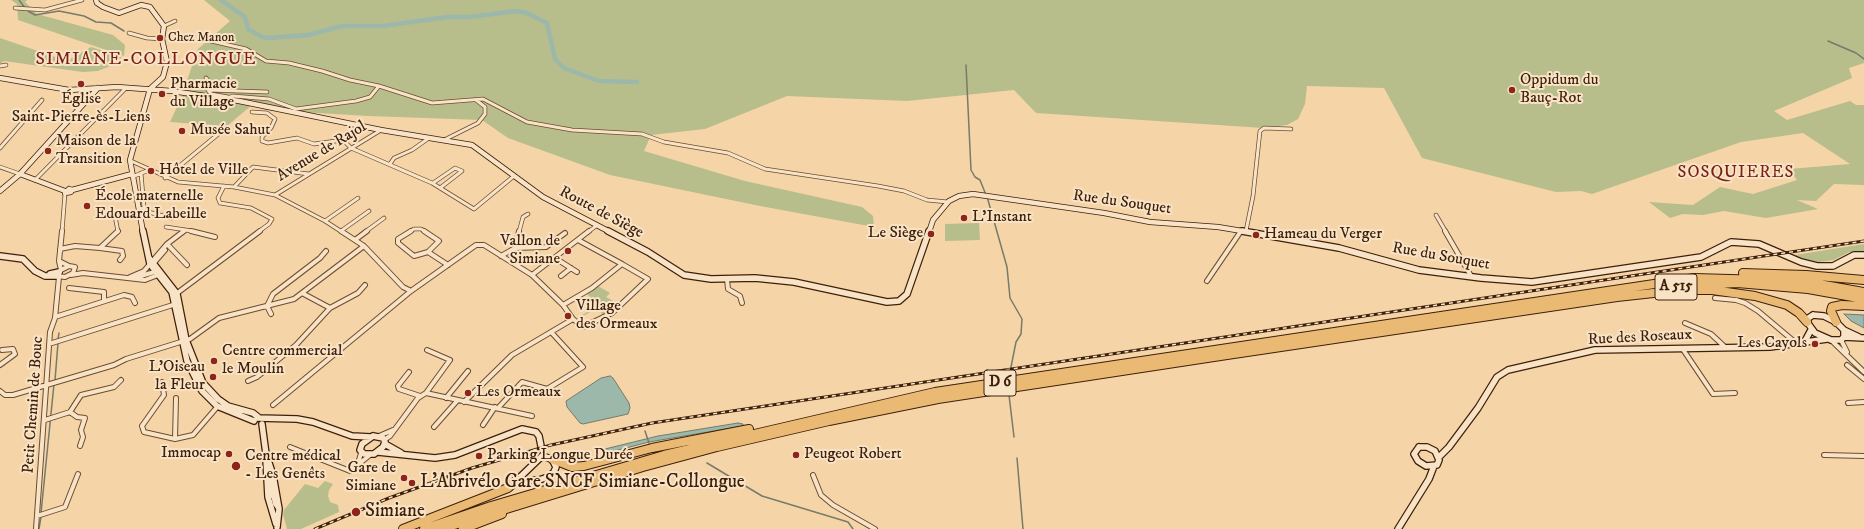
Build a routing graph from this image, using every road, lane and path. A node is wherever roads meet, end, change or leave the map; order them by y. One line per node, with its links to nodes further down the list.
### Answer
1 (82, 0): 3 (street)
2 (96, 0): 5 (main road)
3 (15, 8)
4 (175, 21): 5 (street)
5 (164, 26): 8 (main road)
6 (129, 33): 8 (street)
7 (200, 35): 13 (street)
8 (162, 39): 17 (main road)
9 (6, 65): 10 (street)
10 (0, 66)
11 (0, 78): 14 (main road, Route de Siège)
12 (206, 78): 16 (street)
13 (379, 86): 19 (street); 21 (street)
14 (98, 88): 15 (main road, Route de Siège); 35 (main road)
15 (126, 88): 17 (main road, Route de Siège); 40 (street)
16 (213, 88): 18 (street); 19 (street)
17 (150, 89): 19 (main road, Route de Siège); 30 (main road)
18 (267, 92)
19 (227, 98): 24 (main road, Route de Siège)
20 (42, 100): 28 (street)
21 (476, 100): 27 (street); 50 (street)
22 (252, 112): 29 (street)
23 (1291, 129): 63 (street)
24 (381, 130): 26 (main road, Route de Siège); 29 (street, Avenue de Rajol)
25 (222, 131): 39 (street)
26 (430, 138): 27 (main road, Route de Siège); 31 (street)
27 (443, 140): 38 (main road, Route de Siège)
28 (0, 148)
29 (351, 148): 31 (street); 36 (street, Avenue de Rajol)
30 (131, 161): 33 (street); 37 (main road)
31 (390, 164): 41 (street)
32 (0, 167): 35 (street)
33 (150, 171): 34 (street); 39 (street)
34 (141, 173): 37 (street); 51 (street)
35 (20, 174): 40 (main road); 45 (main road)
36 (309, 174): 43 (street); 47 (street, Avenue de Rajol)
37 (132, 176): 46 (main road); 51 (main road)
38 (514, 176): 44 (street); 59 (main road, Route de Siège)
39 (165, 178): 42 (street)
40 (34, 180): 46 (main road)
41 (433, 183): 44 (street); 44 (street)
42 (224, 186): 43 (street); 108 (street)
43 (234, 187): 47 (street)
44 (440, 188)
45 (0, 191)
46 (65, 192): 72 (street, Petit Chemin de Bouc)
47 (275, 195): 58 (street)
48 (986, 196): 50 (main road, Route de Siège); 63 (main road, Rue du Souquet)
49 (358, 198): 58 (street)
50 (948, 202): 99 (main road, Route de Siège)
51 (138, 209): 56 (street); 81 (main road)
52 (369, 211): 62 (street)
53 (528, 214): 71 (street)
54 (1436, 215): 95 (street)
55 (115, 216): 70 (street)
56 (172, 218)
57 (384, 218): 66 (street)
58 (325, 221): 62 (street)
59 (596, 226): 67 (street); 99 (main road, Route de Siège)
60 (166, 227): 61 (street)
61 (186, 230): 65 (street); 68 (street)
62 (341, 231): 66 (street)
63 (1243, 231): 95 (main road, Rue du Souquet); 101 (street)
64 (565, 233): 71 (street)
65 (215, 237)
66 (355, 240): 69 (street)
67 (578, 240): 78 (street); 82 (street)
68 (168, 244): 81 (street); 83 (street)
69 (364, 246): 105 (street); 109 (street)
70 (100, 248): 72 (street); 79 (street)
71 (515, 248): 77 (street)
72 (60, 250): 80 (street, Petit Chemin de Bouc)
73 (326, 252): 117 (street)
74 (428, 252): 74 (street); 84 (street)
75 (1862, 255): 95 (main road, Rue du Souquet)
76 (0, 256): 91 (main road)
77 (501, 256): 84 (street); 93 (street)
78 (555, 258): 86 (street); 93 (street)
79 (120, 260)
80 (59, 261): 85 (street); 91 (street, Petit Chemin de Bouc)
81 (151, 262): 88 (main road); 98 (street)
82 (622, 264): 116 (street); 123 (street)
83 (187, 265)
84 (448, 265): 105 (street)
85 (69, 266): 87 (street); 91 (street)
86 (571, 268): 89 (street); 94 (street)
87 (76, 269): 90 (street); 92 (street)
88 (159, 272): 97 (street); 98 (street); 108 (main road)
89 (577, 272)
90 (83, 273): 92 (street); 97 (street)
91 (59, 274): 96 (street); 102 (street, Petit Chemin de Bouc)
92 (71, 275): 96 (street)
93 (532, 275): 116 (street)
94 (561, 276)
95 (1471, 276)
96 (65, 277): 102 (street)
97 (127, 277): 98 (street)
98 (132, 277)
99 (728, 279): 114 (street)
100 (1864, 280): 106 (highway)
101 (1207, 282)
102 (58, 283): 122 (street, Petit Chemin de Bouc)
103 (365, 285): 119 (street)
104 (69, 288): 112 (street)
105 (411, 291): 167 (street)
106 (1589, 292): 107 (highway, A 515); 168 (highway, D 6)
107 (1864, 292)
108 (174, 293): 115 (main road)
109 (302, 293): 117 (street); 119 (street)
110 (1715, 298): 135 (street)
111 (1864, 299): 121 (highway, A 515)
112 (104, 301): 113 (street); 122 (street)
113 (134, 303)
114 (742, 303)
115 (177, 304): 133 (main road); 133 (main road); 136 (street)
116 (563, 305): 123 (street)
117 (267, 306): 120 (street); 133 (street)
118 (1864, 306): 125 (highway)
119 (330, 308): 151 (street)
120 (271, 314)
121 (1490, 315): 124 (highway); 204 (highway, D 6)
122 (54, 317): 136 (street, Petit Chemin de Bouc)
123 (573, 319): 129 (street)
124 (1806, 322): 125 (main road); 127 (main road)
125 (1836, 322): 128 (main road)
126 (1685, 323): 138 (street)
127 (1811, 330): 132 (main road); 134 (main road)
128 (1844, 330): 130 (main road); 131 (main road)
129 (552, 333): 163 (street); 169 (street)
130 (1843, 338): 131 (main road, Rue des Roseaux); 132 (main road, Rue des Roseaux); 142 (street)
131 (1863, 338)
132 (1829, 339): 134 (main road, Rue des Roseaux); 142 (street)
133 (184, 341): 141 (main road); 143 (main road); 153 (street)
134 (1806, 341): 135 (main road, Rue des Roseaux)
135 (1796, 343): 138 (main road, Rue des Roseaux)
136 (49, 344): 153 (street, Petit Chemin de Bouc)
137 (1682, 348): 138 (main road, Rue des Roseaux); 155 (street); 187 (main road, Rue des Roseaux)
138 (1726, 348)
139 (2, 350): 144 (street)
140 (427, 350): 156 (street)
141 (191, 354): 143 (main road); 165 (main road)
142 (1848, 355): 148 (street)
143 (187, 361): 165 (main road)
144 (0, 365)
145 (1846, 365): 149 (street)
146 (468, 371): 161 (street)
147 (409, 372): 158 (street)
148 (1864, 372)
149 (1864, 379)
150 (121, 380): 170 (street)
151 (248, 381)
152 (162, 382): 180 (street)
153 (46, 384): 157 (street); 172 (street, Petit Chemin de Bouc)
154 (0, 391): 157 (street)
155 (1735, 393)
156 (426, 394): 158 (street); 161 (street)
157 (5, 396): 159 (street)
158 (420, 396): 176 (street)
159 (0, 398)
160 (176, 398): 180 (street)
161 (446, 398): 162 (street)
162 (457, 400): 163 (street); 175 (street)
163 (464, 402): 169 (street)
164 (1864, 402): 166 (street)
165 (218, 403): 173 (main road); 173 (main road); 180 (street)
166 (1848, 403)
167 (273, 405)
168 (867, 407): 195 (highway); 211 (highway, D 6)
169 (497, 408): 171 (street); 174 (street)
170 (70, 412): 172 (street); 182 (street)
171 (532, 416)
172 (49, 419): 207 (street, Petit Chemin de Bouc)
173 (261, 422): 177 (main road); 189 (main road)
174 (483, 425)
175 (434, 427)
176 (396, 428): 178 (street); 181 (street)
177 (352, 436): 179 (main road); 184 (main road)
178 (379, 436): 179 (main road); 181 (main road)
179 (370, 437): 184 (main road)
180 (175, 439)
181 (384, 442): 188 (main road); 190 (main road)
182 (80, 446)
183 (290, 447): 198 (street)
184 (361, 450): 191 (main road); 198 (street)
185 (541, 451): 190 (main road); 195 (main road); 203 (main road)
186 (1435, 451): 187 (main road); 194 (main road); 196 (main road)
187 (1446, 451): 194 (main road, Rue des Roseaux)
188 (378, 452): 190 (main road); 191 (main road)
189 (266, 454): 202 (main road); 205 (main road)
190 (403, 454)
191 (370, 455): 198 (street)
192 (1824, 455): 193 (street)
193 (1864, 456)
194 (1439, 457): 197 (main road, Rue des Roseaux)
195 (552, 459): 203 (main road)
196 (1426, 466): 197 (main road); 200 (main road)
197 (1434, 466): 200 (main road, Rue des Roseaux)
198 (350, 471)
199 (78, 474): 207 (street)
200 (1430, 474): 215 (main road, Rue des Roseaux)
201 (813, 475): 214 (street)
202 (273, 478): 205 (main road); 206 (main road)
203 (518, 480): 210 (highway)
204 (554, 494): 212 (highway, D 6); 213 (highway, D 6)
205 (270, 496): 206 (street); 208 (main road)
206 (279, 509): 208 (main road)
207 (38, 516): 209 (street, Petit Chemin de Bouc)
208 (278, 528)
209 (36, 529)
210 (403, 529)
211 (424, 529)
212 (441, 529)
213 (463, 529)
214 (875, 529)
215 (1398, 529)

